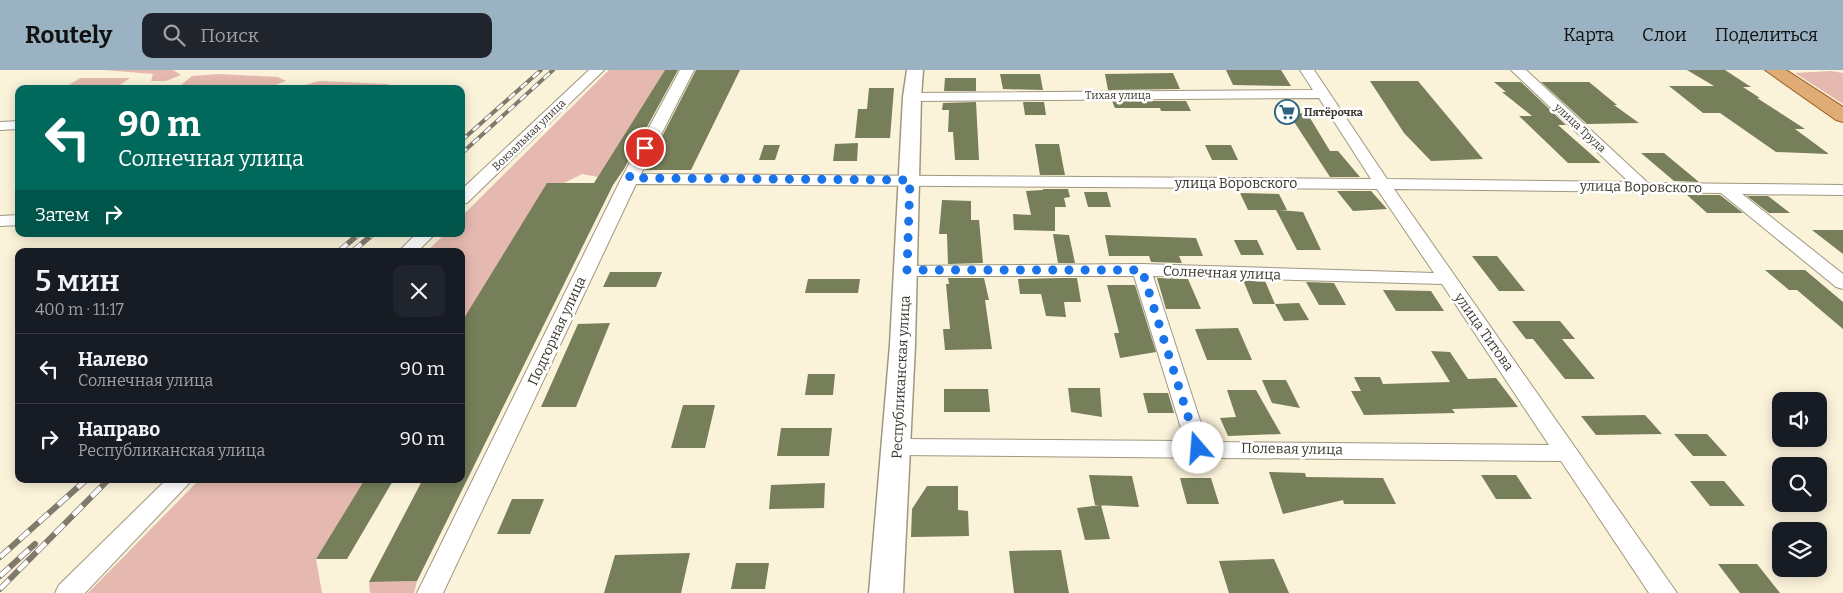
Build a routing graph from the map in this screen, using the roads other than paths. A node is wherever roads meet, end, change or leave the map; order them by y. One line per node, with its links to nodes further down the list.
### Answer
1 (597, 70): 18 (street, Вокзальная улица)
2 (686, 70): 12 (street, Подгорная улица)
3 (915, 70): 8 (street, Республиканская улица)
4 (1307, 70): 7 (street, улица Титова)
5 (1518, 70): 15 (street, улица Труда)
6 (1774, 70): 9 (main road)
7 (1323, 94): 8 (street, Тихая улица); 14 (street, улица Титова)
8 (912, 97): 13 (street, Республиканская улица)
9 (1843, 116)
10 (15, 125): 11 (street)
11 (0, 126)
12 (629, 178): 13 (street, улица Воровского); 32 (street, Подгорная улица)
13 (910, 180): 14 (street, улица Воровского); 23 (street, Республиканская улица)
14 (1382, 184): 15 (street, улица Воровского); 25 (street, улица Титова)
15 (1643, 187): 16 (street, улица Воровского)
16 (1726, 189): 17 (street, улица Воровского); 26 (street)
17 (1843, 190)
18 (465, 195)
19 (15, 220): 20 (street)
20 (0, 221)
21 (423, 237): 22 (street)
22 (411, 248)
23 (907, 270): 24 (street, Солнечная улица); 27 (street, Республиканская улица)
24 (1142, 270): 25 (street, Солнечная улица); 28 (street)
25 (1448, 279): 29 (street, улица Титова)
26 (1843, 284)
27 (897, 447): 28 (street, Полевая улица); 33 (street, Республиканская улица)
28 (1198, 448): 29 (street, Полевая улица)
29 (1568, 453): 34 (street, улица Титова)
30 (178, 483): 31 (street)
31 (68, 593)
32 (430, 593)
33 (886, 593)
34 (1664, 593)

